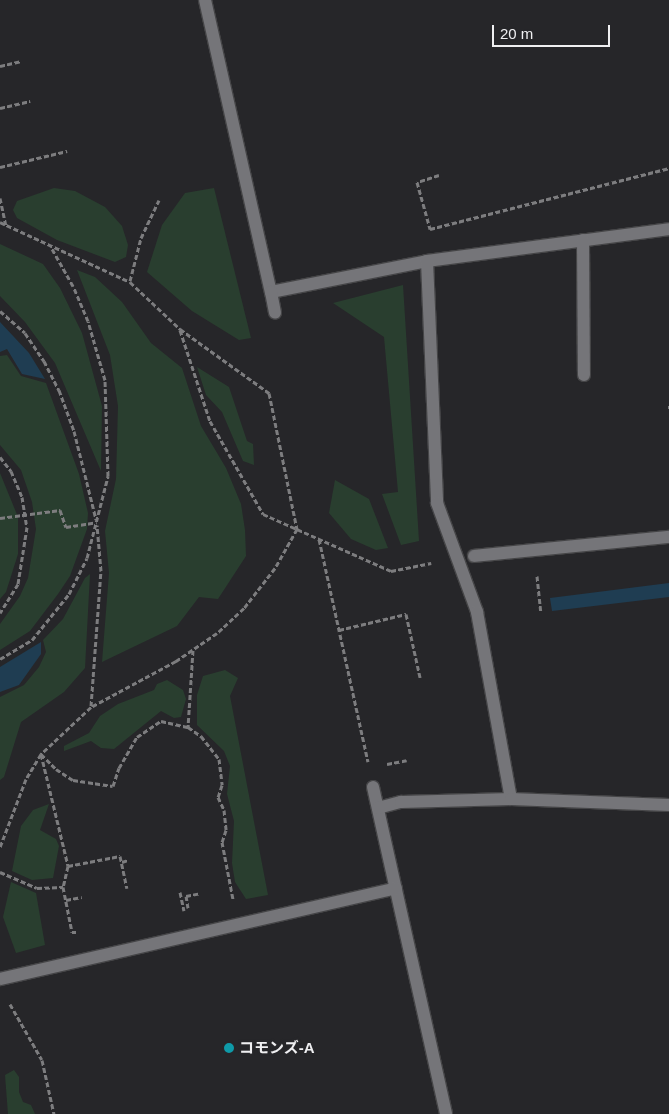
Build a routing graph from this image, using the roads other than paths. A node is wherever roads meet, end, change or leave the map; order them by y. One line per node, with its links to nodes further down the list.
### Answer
1 (205, 0): 5 (lane)
2 (669, 229): 3 (lane)
3 (583, 240): 4 (lane); 7 (lane)
4 (428, 261): 5 (lane); 11 (lane)
5 (270, 292): 6 (lane)
6 (275, 313)
7 (584, 375)
8 (669, 536): 9 (lane)
9 (474, 556)
10 (373, 787): 13 (lane)
11 (511, 799): 12 (lane); 13 (lane)
12 (669, 805)
13 (378, 808): 14 (lane)
14 (396, 888): 15 (lane); 16 (lane)
15 (0, 979)
16 (446, 1114)

